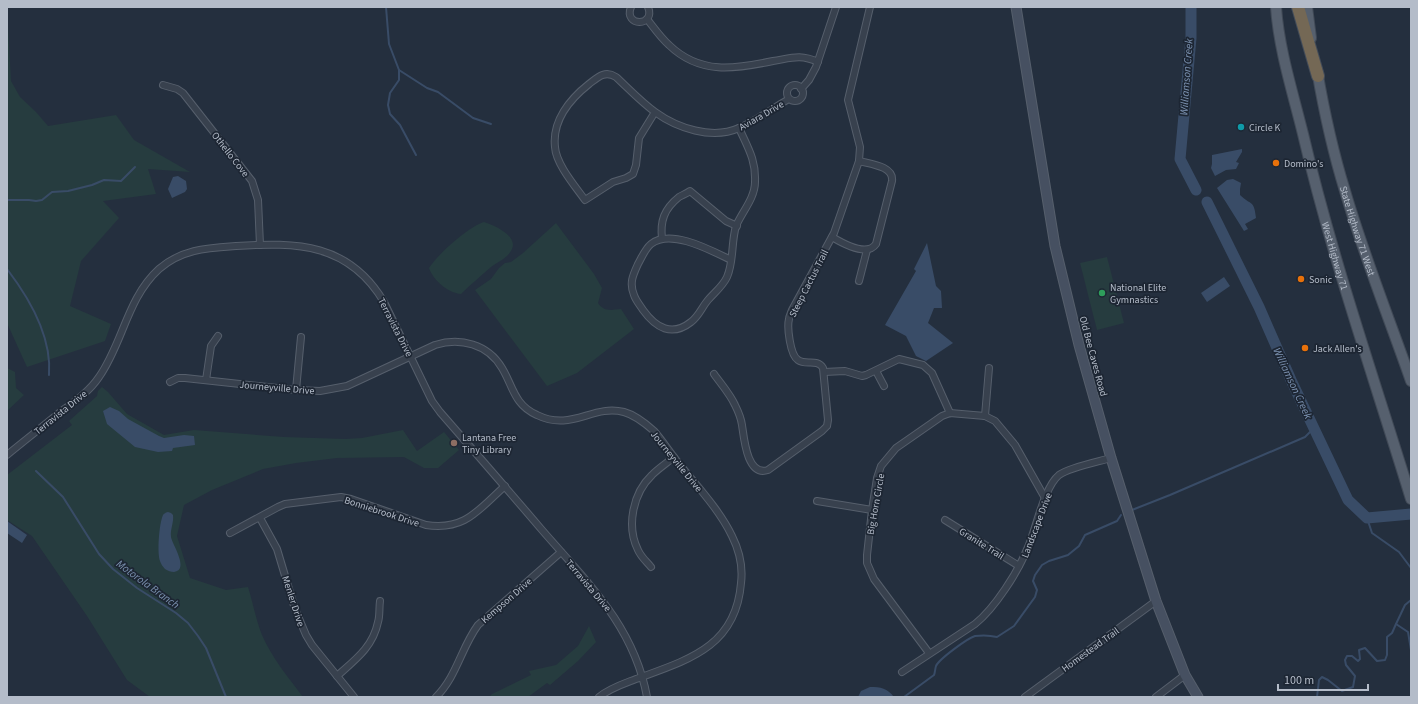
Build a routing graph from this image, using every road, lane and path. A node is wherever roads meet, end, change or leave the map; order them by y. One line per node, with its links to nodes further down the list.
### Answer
1 (631, 7): 9 (street)
2 (648, 7): 9 (street)
3 (836, 7): 10 (street, Aviara Drive)
4 (870, 7): 17 (street, Steep Cactus Trail)
5 (1016, 7): 41 (street, Old Bee Caves Road)
6 (1276, 7): 44 (main road, West Highway 71)
7 (1298, 7): 11 (highway)
8 (1307, 7): 11 (main road, State Highway 71 West)
9 (647, 19): 10 (street)
10 (818, 62): 13 (street, Aviara Drive)
11 (1318, 76): 33 (main road, State Highway 71 West)
12 (163, 85): 21 (street, Othello Cove)
13 (801, 89): 14 (street, Aviara Drive); 14 (street, Aviara Drive)
14 (789, 99): 16 (street, Aviara Drive)
15 (655, 112): 15 (street, Aviara Drive); 16 (street, Aviara Drive)
16 (739, 128): 18 (street)
17 (859, 161): 19 (street, Steep Cactus Trail); 22 (street)
18 (737, 226): 20 (street); 23 (street)
19 (832, 237): 22 (street); 30 (street, Steep Cactus Trail)
20 (662, 240): 23 (street); 23 (street)
21 (260, 245): 27 (street, Terravista Drive); 39 (street, Terravista Drive)
22 (867, 250): 24 (street)
23 (731, 260)
24 (859, 280)
25 (218, 336): 32 (street)
26 (301, 338): 36 (street)
27 (410, 356): 36 (street, Journeyville Drive); 40 (street, Journeyville Drive); 42 (street, Terravista Drive)
28 (989, 368): 38 (street)
29 (876, 371): 30 (street); 35 (street); 37 (street)
30 (824, 372): 31 (street)
31 (714, 374)
32 (206, 380): 34 (street, Journeyville Drive); 36 (street, Journeyville Drive)
33 (1411, 381)
34 (170, 382)
35 (884, 386)
36 (296, 390)
37 (950, 413): 38 (street); 46 (street, Big Horn Circle)
38 (985, 416): 43 (street)
39 (7, 455)
40 (674, 457): 52 (street); 59 (street, Journeyville Drive)
41 (1111, 458): 43 (street, Landscape Drive); 54 (street, Old Bee Caves Road)
42 (505, 486): 47 (street, Bonniebrook Drive); 50 (street, Terravista Drive)
43 (1045, 498): 51 (street, Landscape Drive)
44 (1411, 499)
45 (817, 501): 46 (street)
46 (872, 510): 55 (street, Big Horn Circle)
47 (260, 518): 49 (street, Bonniebrook Drive); 58 (street, Menler Drive)
48 (945, 520): 51 (street, Granite Trail)
49 (230, 533)
50 (561, 552): 59 (street, Terravista Drive); 61 (street, Kempson Drive)
51 (1019, 566): 55 (street, Landscape Drive)
52 (651, 567)
53 (380, 601): 58 (street)
54 (1156, 601): 57 (street, Old Bee Caves Road); 64 (street, Homestead Trail)
55 (930, 653): 56 (street, Landscape Drive)
56 (902, 672)
57 (1185, 675): 65 (street); 66 (street, Old Bee Caves Road)
58 (337, 676): 60 (street, Menler Drive)
59 (643, 677): 62 (street, Journeyville Drive); 63 (street, Terravista Drive)
60 (354, 697)
61 (436, 697)
62 (599, 697)
63 (647, 697)
64 (1025, 697)
65 (1156, 697)
66 (1198, 697)

